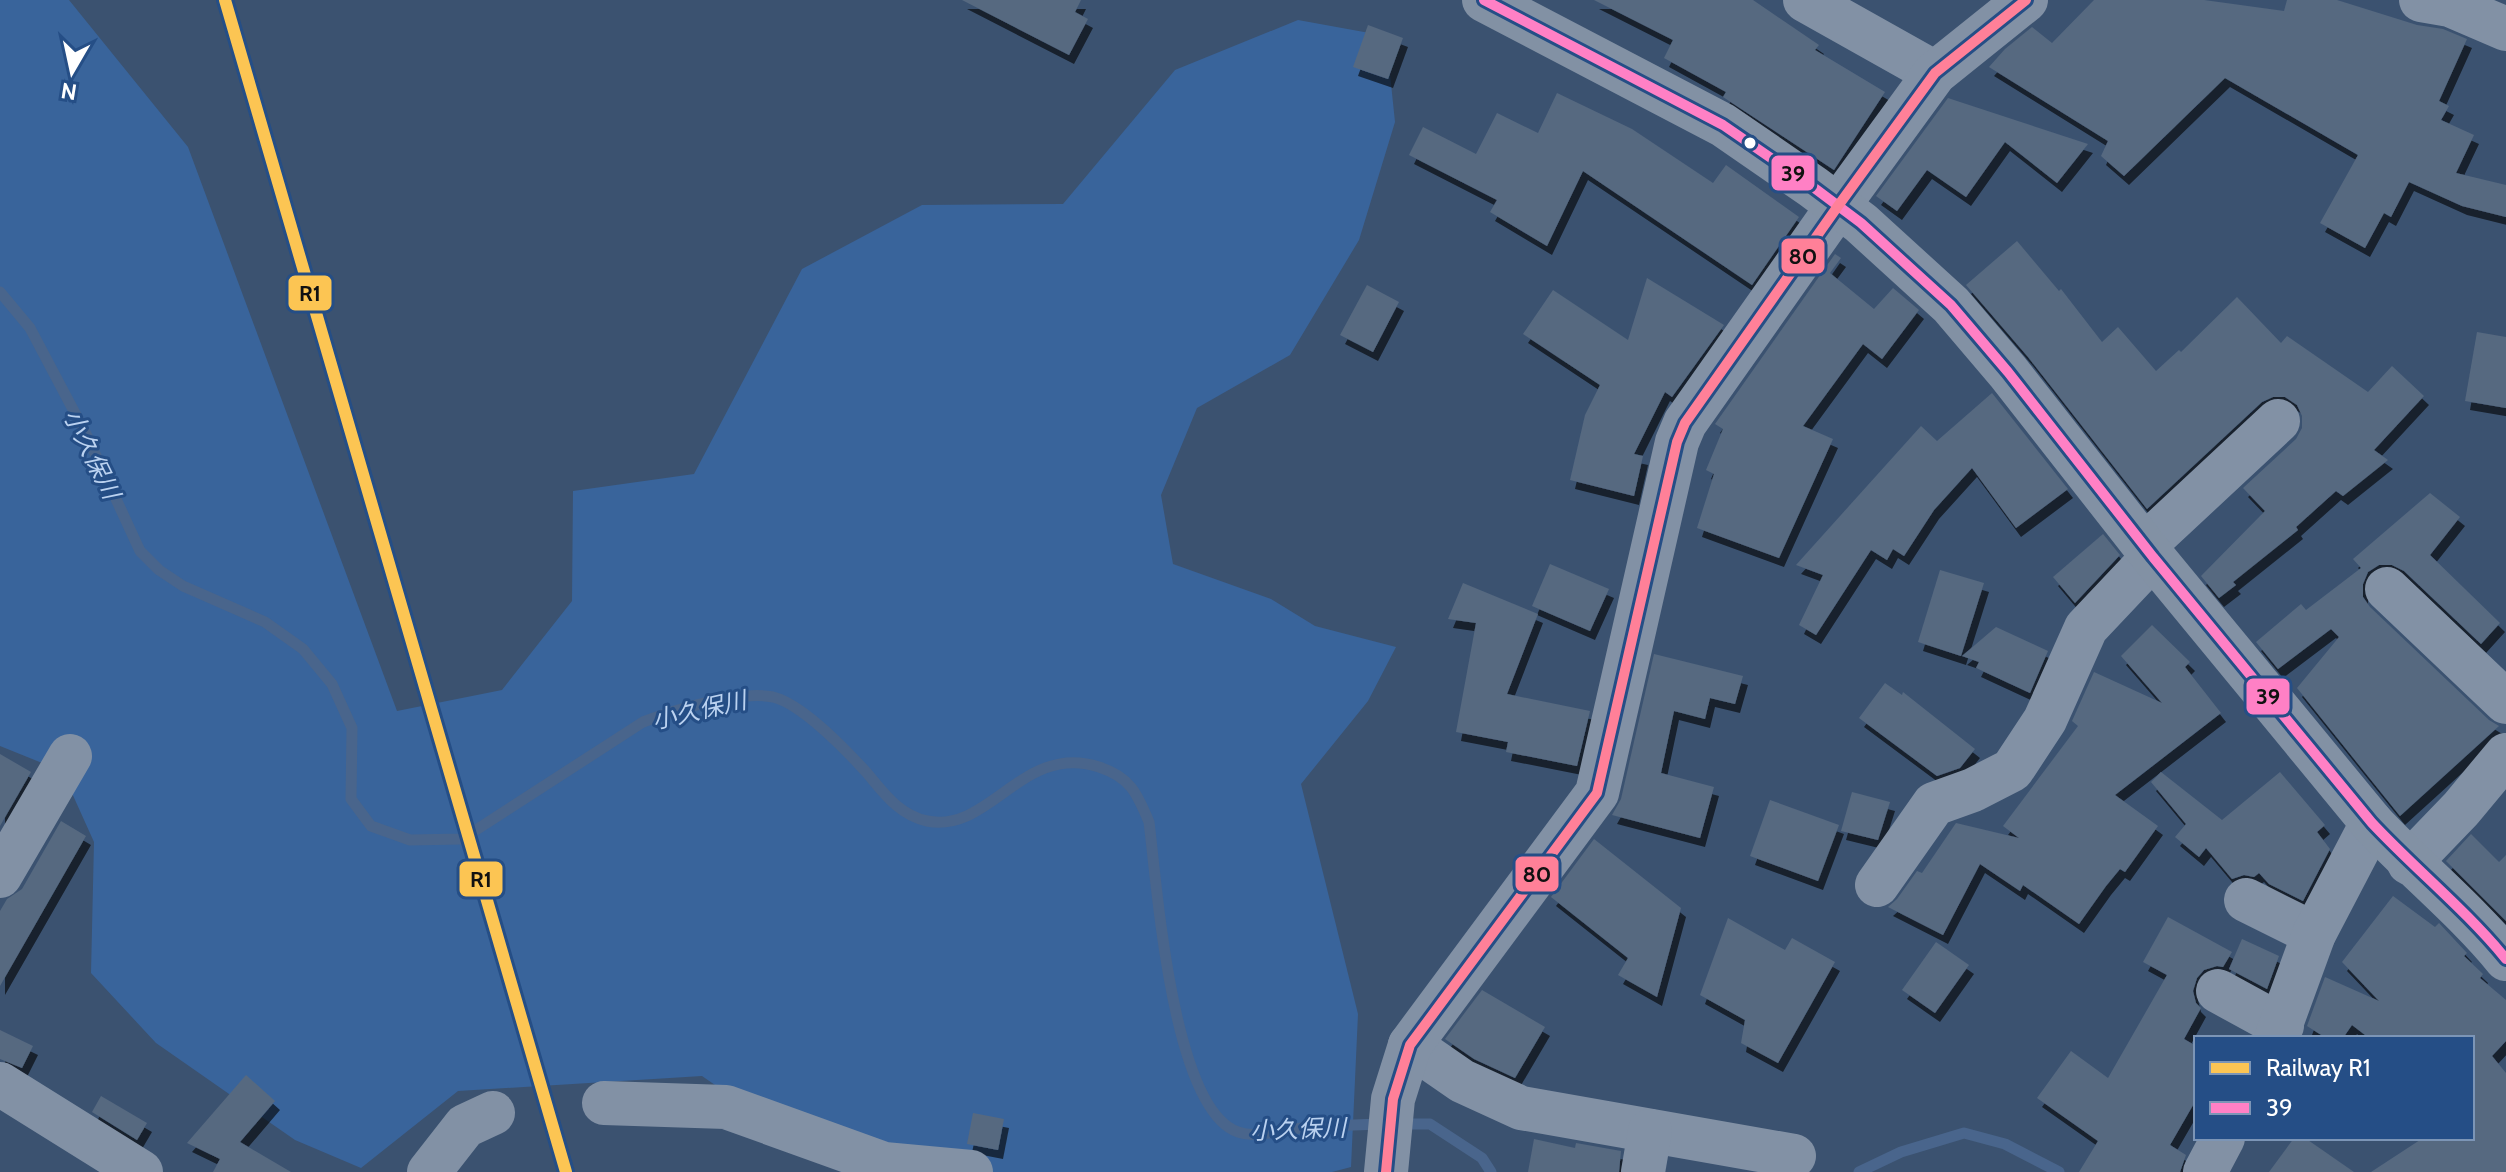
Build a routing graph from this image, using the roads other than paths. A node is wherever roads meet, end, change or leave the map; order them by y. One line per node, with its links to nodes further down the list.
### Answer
1 (1484, 0): 7 (highway)
2 (1805, 0): 6 (street)
3 (2026, 0): 6 (street)
4 (2421, 0): 5 (street)
5 (2506, 29)
6 (1935, 73): 7 (street)
7 (1838, 206): 9 (highway); 23 (street)
8 (2278, 421): 9 (street)
9 (2149, 551): 14 (highway); 17 (street)
10 (2387, 589): 11 (street)
11 (2506, 702)
12 (2506, 755): 15 (street)
13 (70, 756): 16 (street)
14 (2372, 823): 15 (highway); 19 (street)
15 (2409, 863): 20 (highway)
16 (0, 876)
17 (1877, 885)
18 (2246, 900): 19 (street)
19 (2314, 934): 22 (street)
20 (2500, 943)
21 (2218, 991): 22 (street)
22 (2279, 1032)
23 (1410, 1045): 28 (street); 30 (street)
24 (0, 1084): 31 (street)
25 (604, 1103): 33 (street)
26 (493, 1113): 32 (street)
27 (2222, 1140): 34 (street)
28 (1646, 1152): 29 (street)
29 (1794, 1156)
30 (1387, 1162)
31 (141, 1172)
32 (429, 1172)
33 (971, 1172)
34 (2205, 1172)

